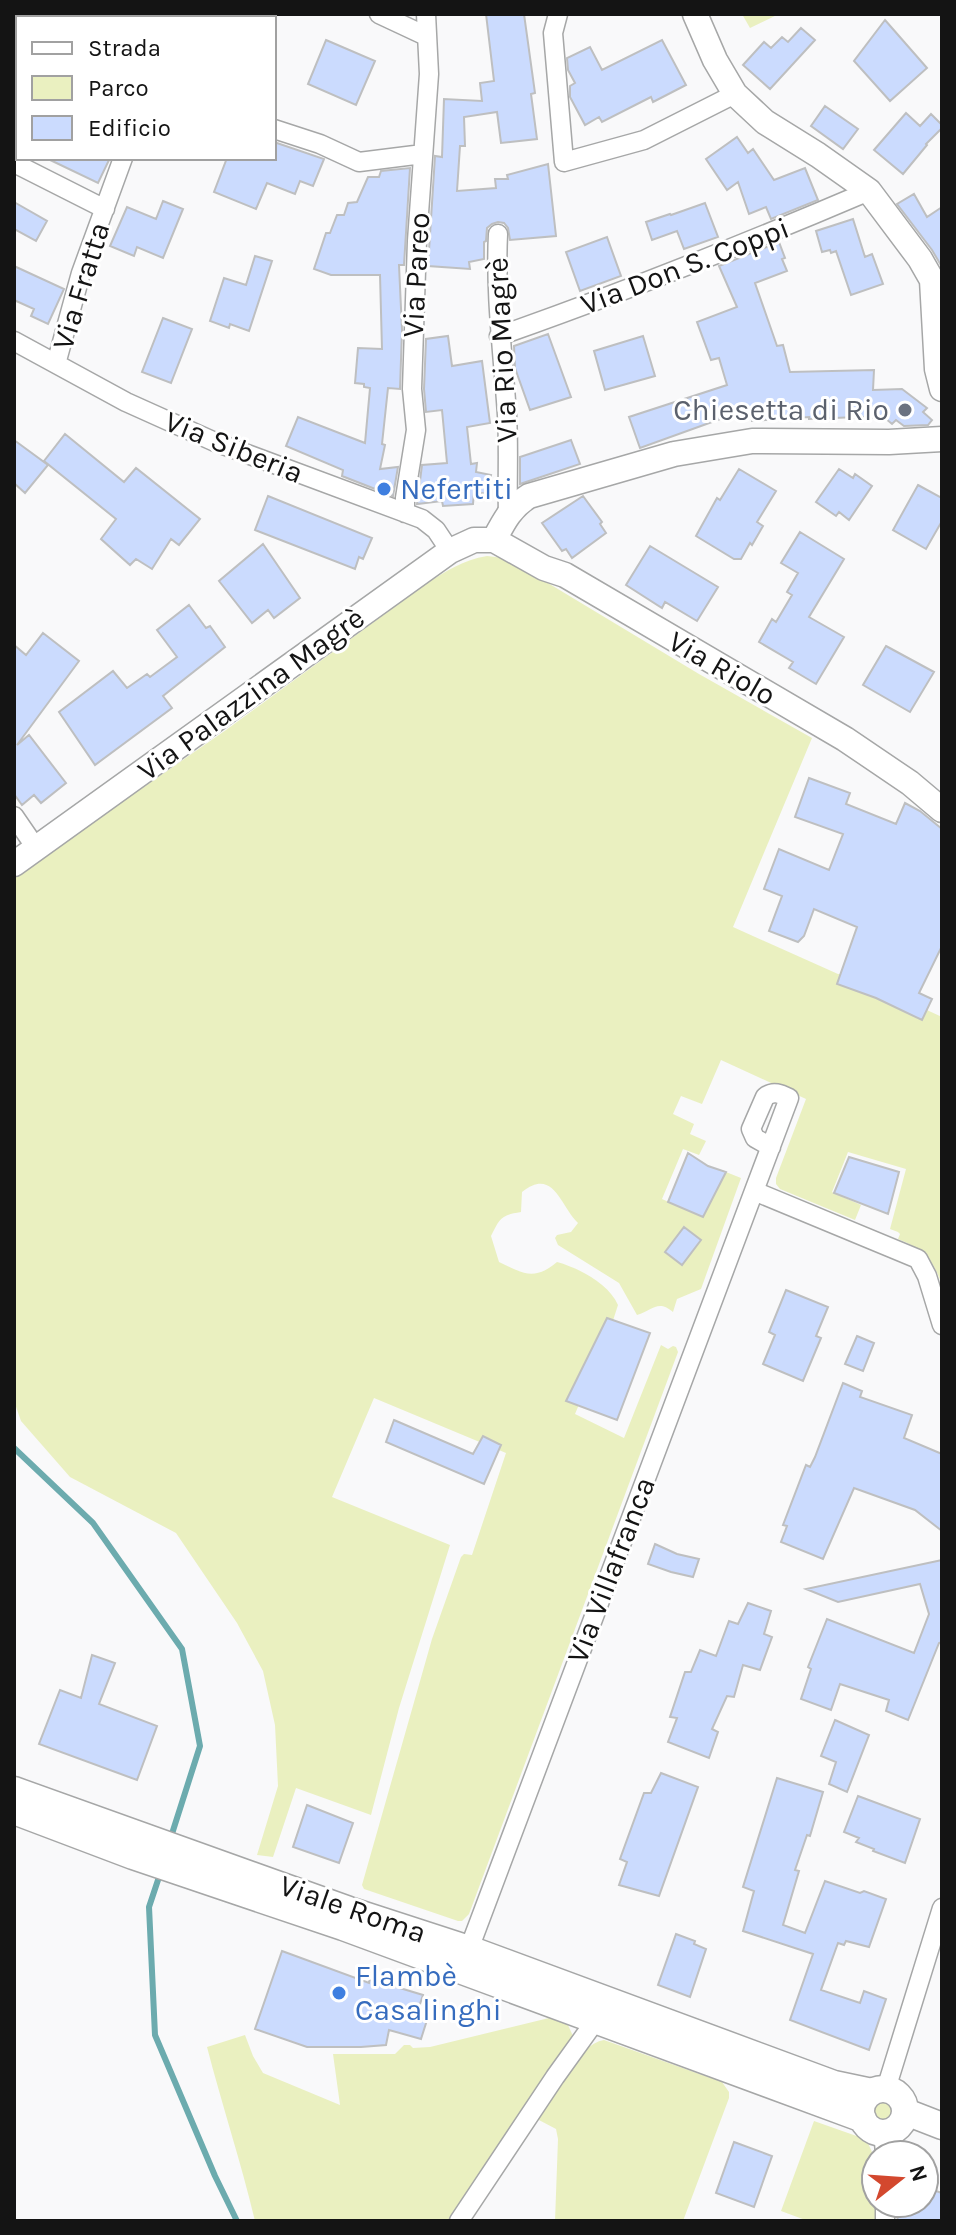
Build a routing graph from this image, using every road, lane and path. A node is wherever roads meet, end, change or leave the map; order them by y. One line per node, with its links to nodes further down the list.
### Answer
1 (379, 14): 5 (street)
2 (426, 14): 5 (street, Via Pareo)
3 (558, 14): 6 (street)
4 (695, 14): 6 (street)
5 (426, 36): 8 (street, Via Pareo)
6 (735, 94): 11 (street)
7 (276, 130): 8 (street)
8 (423, 154): 20 (street, Via Pareo)
9 (122, 160): 12 (street, Via Fratta)
10 (14, 163): 12 (street, Via Fratta)
11 (869, 191): 14 (street); 15 (street, Via Don S. Coppi)
12 (105, 209): 17 (street, Via Fratta)
13 (498, 234): 15 (street, Via Rio Magrè)
14 (937, 279): 18 (street)
15 (499, 336): 21 (street, Via Rio Magrè)
16 (14, 341): 17 (street, Via Siberia)
17 (56, 364): 20 (street, Via Siberia)
18 (942, 389)
19 (942, 439): 21 (street, Via Rio Magrè)
20 (405, 513): 23 (street, Via Siberia)
21 (508, 514): 22 (street, Via Rio Magrè)
22 (494, 540): 23 (street, Via Palazzina Magrè); 24 (street, Via Riolo)
23 (450, 551): 26 (street, Via Palazzina Magrè)
24 (942, 810)
25 (14, 816): 26 (street)
26 (36, 848): 27 (street, Via Palazzina Magrè)
27 (14, 864)
28 (771, 1147): 29 (street, Via Villafranca)
29 (754, 1191): 30 (street); 35 (street, Via Villafranca)
30 (942, 1325)
31 (14, 1790): 33 (main road, Viale Roma)
32 (14, 1811): 33 (main road, Viale Roma)
33 (75, 1823): 35 (main road, Viale Roma)
34 (942, 1908): 37 (street)
35 (466, 1960): 36 (main road, Viale Roma)
36 (600, 2010): 37 (main road, Viale Roma); 39 (main road, Viale Roma); 43 (street)
37 (879, 2091): 38 (main road); 39 (main road)
38 (906, 2112): 40 (main road); 42 (main road)
39 (863, 2119): 41 (main road)
40 (942, 2126)
41 (880, 2139)
42 (889, 2139)
43 (459, 2221)

